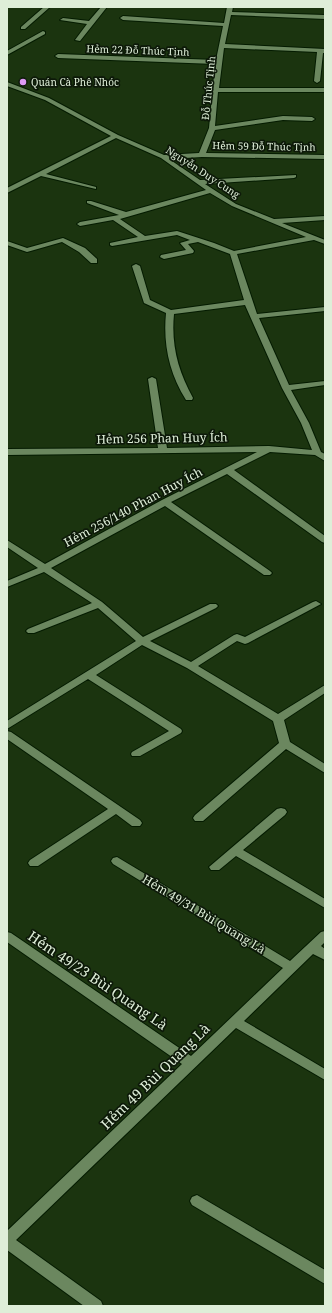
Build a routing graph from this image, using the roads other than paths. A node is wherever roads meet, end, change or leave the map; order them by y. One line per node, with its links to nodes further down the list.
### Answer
1 (47, 7): 9 (street)
2 (104, 7): 7 (street)
3 (229, 10): 4 (street); 8 (street, Đỗ Thúc Tịnh)
4 (325, 17)
5 (123, 18): 8 (street)
6 (63, 20): 7 (street)
7 (91, 23): 11 (street)
8 (226, 25): 12 (street, Đỗ Thúc Tịnh)
9 (23, 28)
10 (43, 32): 14 (street)
11 (78, 40)
12 (222, 46): 13 (street); 16 (street, Đỗ Thúc Tịnh)
13 (322, 51): 17 (street)
14 (7, 53)
15 (58, 56): 16 (street, Hẻm 22 Đỗ Thúc Tịnh)
16 (218, 62): 20 (street, Đỗ Thúc Tịnh)
17 (317, 81)
18 (7, 84): 19 (street, Nguyễn Duy Cung)
19 (17, 87): 22 (street); 25 (street, Nguyễn Duy Cung)
20 (217, 90): 21 (street); 24 (street, Đỗ Thúc Tịnh)
21 (325, 90)
22 (7, 91)
23 (312, 119): 24 (street)
24 (212, 128): 26 (street, Đỗ Thúc Tịnh)
25 (116, 136): 27 (street, Nguyễn Duy Cung); 29 (street)
26 (202, 155): 27 (street); 28 (street, Hẻm 59 Đỗ Thúc Tịnh)
27 (163, 157): 31 (street, Nguyễn Duy Cung)
28 (325, 157)
29 (40, 174): 32 (street); 33 (street)
30 (294, 176): 31 (street)
31 (199, 182): 34 (street, Nguyễn Duy Cung)
32 (94, 188)
33 (7, 191)
34 (211, 191): 36 (street); 39 (street, Nguyễn Duy Cung)
35 (88, 202): 36 (street)
36 (124, 214): 37 (street)
37 (114, 218): 40 (street); 41 (street)
38 (325, 218): 39 (street)
39 (272, 222): 42 (street, Nguyễn Duy Cung)
40 (80, 224)
41 (144, 238): 43 (street); 46 (street)
42 (313, 238): 44 (street, Nguyễn Duy Cung); 47 (street)
43 (198, 240): 47 (street); 48 (street)
44 (325, 242)
45 (7, 243): 49 (street)
46 (112, 244)
47 (233, 253): 51 (street)
48 (164, 257)
49 (94, 261)
50 (136, 266): 53 (street)
51 (248, 302): 53 (street); 54 (street)
52 (325, 309): 54 (street)
53 (170, 312): 58 (street)
54 (255, 316): 57 (street)
55 (152, 379): 60 (street)
56 (325, 383): 57 (street)
57 (286, 388): 62 (street)
58 (189, 398)
59 (269, 449): 60 (street, Hẻm 256 Phan Huy Ích); 62 (street, Hẻm 256 Phan Huy Ích); 64 (street, Hẻm 256/140 Phan Huy Ích)
60 (163, 450): 61 (street, Hẻm 256 Phan Huy Ích)
61 (7, 452)
62 (317, 453): 63 (street)
63 (325, 458)
64 (228, 470): 65 (street, Hẻm 256/140 Phan Huy Ích); 66 (street)
65 (165, 502): 68 (street, Hẻm 256/140 Phan Huy Ích); 69 (street)
66 (325, 540)
67 (7, 543): 68 (street)
68 (45, 568): 70 (street, Hẻm 256/140 Phan Huy Ích); 71 (street)
69 (267, 573)
70 (7, 584)
71 (99, 604): 74 (street); 75 (street)
72 (316, 604): 76 (street)
73 (213, 606): 75 (street)
74 (31, 631)
75 (142, 640): 76 (street); 77 (street)
76 (191, 666): 79 (street)
77 (89, 675): 80 (street); 83 (street)
78 (325, 688): 79 (street)
79 (278, 719): 82 (street)
80 (7, 726)
81 (7, 734): 85 (street)
82 (285, 744): 84 (street); 87 (street)
83 (136, 754)
84 (325, 769)
85 (116, 809): 88 (street); 91 (street)
86 (281, 812): 89 (street)
87 (200, 818)
88 (136, 823)
89 (235, 850): 92 (street); 93 (street)
90 (116, 861): 98 (street, Hẻm 49/31 Bùi Quang Là)
91 (34, 863)
92 (214, 867)
93 (325, 904)
94 (325, 935): 96 (street, Hẻm 49 Bùi Quang Là)
95 (7, 936): 100 (street, Hẻm 49/23 Bùi Quang Là)
96 (312, 947): 97 (street); 98 (street, Hẻm 49 Bùi Quang Là)
97 (325, 955)
98 (291, 967): 99 (street, Hẻm 49 Bùi Quang Là)
99 (234, 1021): 100 (street, Hẻm 49 Bùi Quang Là); 101 (street)
100 (191, 1063): 103 (street, Hẻm 49 Bùi Quang Là)
101 (325, 1075)
102 (197, 1201): 104 (street)
103 (7, 1241): 105 (street)
104 (325, 1278)
105 (96, 1306)

